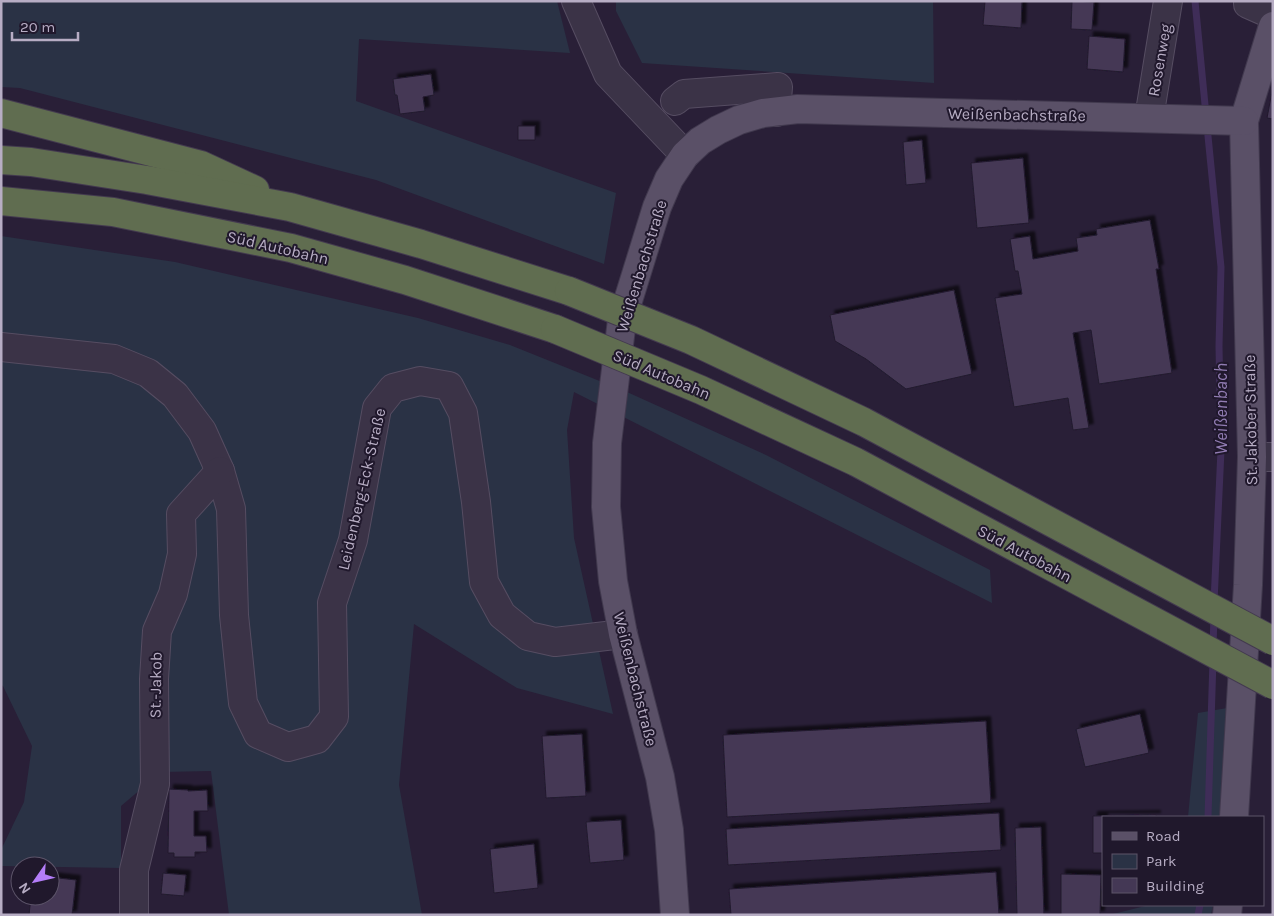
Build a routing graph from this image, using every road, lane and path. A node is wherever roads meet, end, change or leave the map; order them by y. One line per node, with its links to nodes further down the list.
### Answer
1 (576, 1): 11 (street)
2 (1168, 1): 9 (street, Rosenweg)
3 (1248, 1): 4 (street)
4 (1273, 15)
5 (1273, 26): 10 (main road, St. Jakober Straße)
6 (675, 102): 7 (street)
7 (776, 112): 9 (main road, Weißenbachstraße); 11 (main road, Weißenbachstraße)
8 (1, 113): 14 (highway)
9 (1149, 118): 10 (main road, Weißenbachstraße)
10 (1244, 121): 16 (main road, St. Jakober Straße)
11 (685, 155): 18 (main road, Weißenbachstraße)
12 (1, 160): 14 (highway)
13 (1, 201): 20 (highway, Süd Autobahn, bridge)
14 (290, 207): 19 (highway, bridge)
15 (1, 347): 17 (street, Leidenberg-Eck-Straße)
16 (1262, 457): 21 (main road, St. Jakober Straße)
17 (220, 471): 18 (street, Leidenberg-Eck-Straße); 22 (street, St.-Jakob)
18 (623, 634): 23 (main road, Weißenbachstraße)
19 (1273, 641)
20 (1273, 685)
21 (1234, 816)
22 (134, 915)
23 (675, 915)

